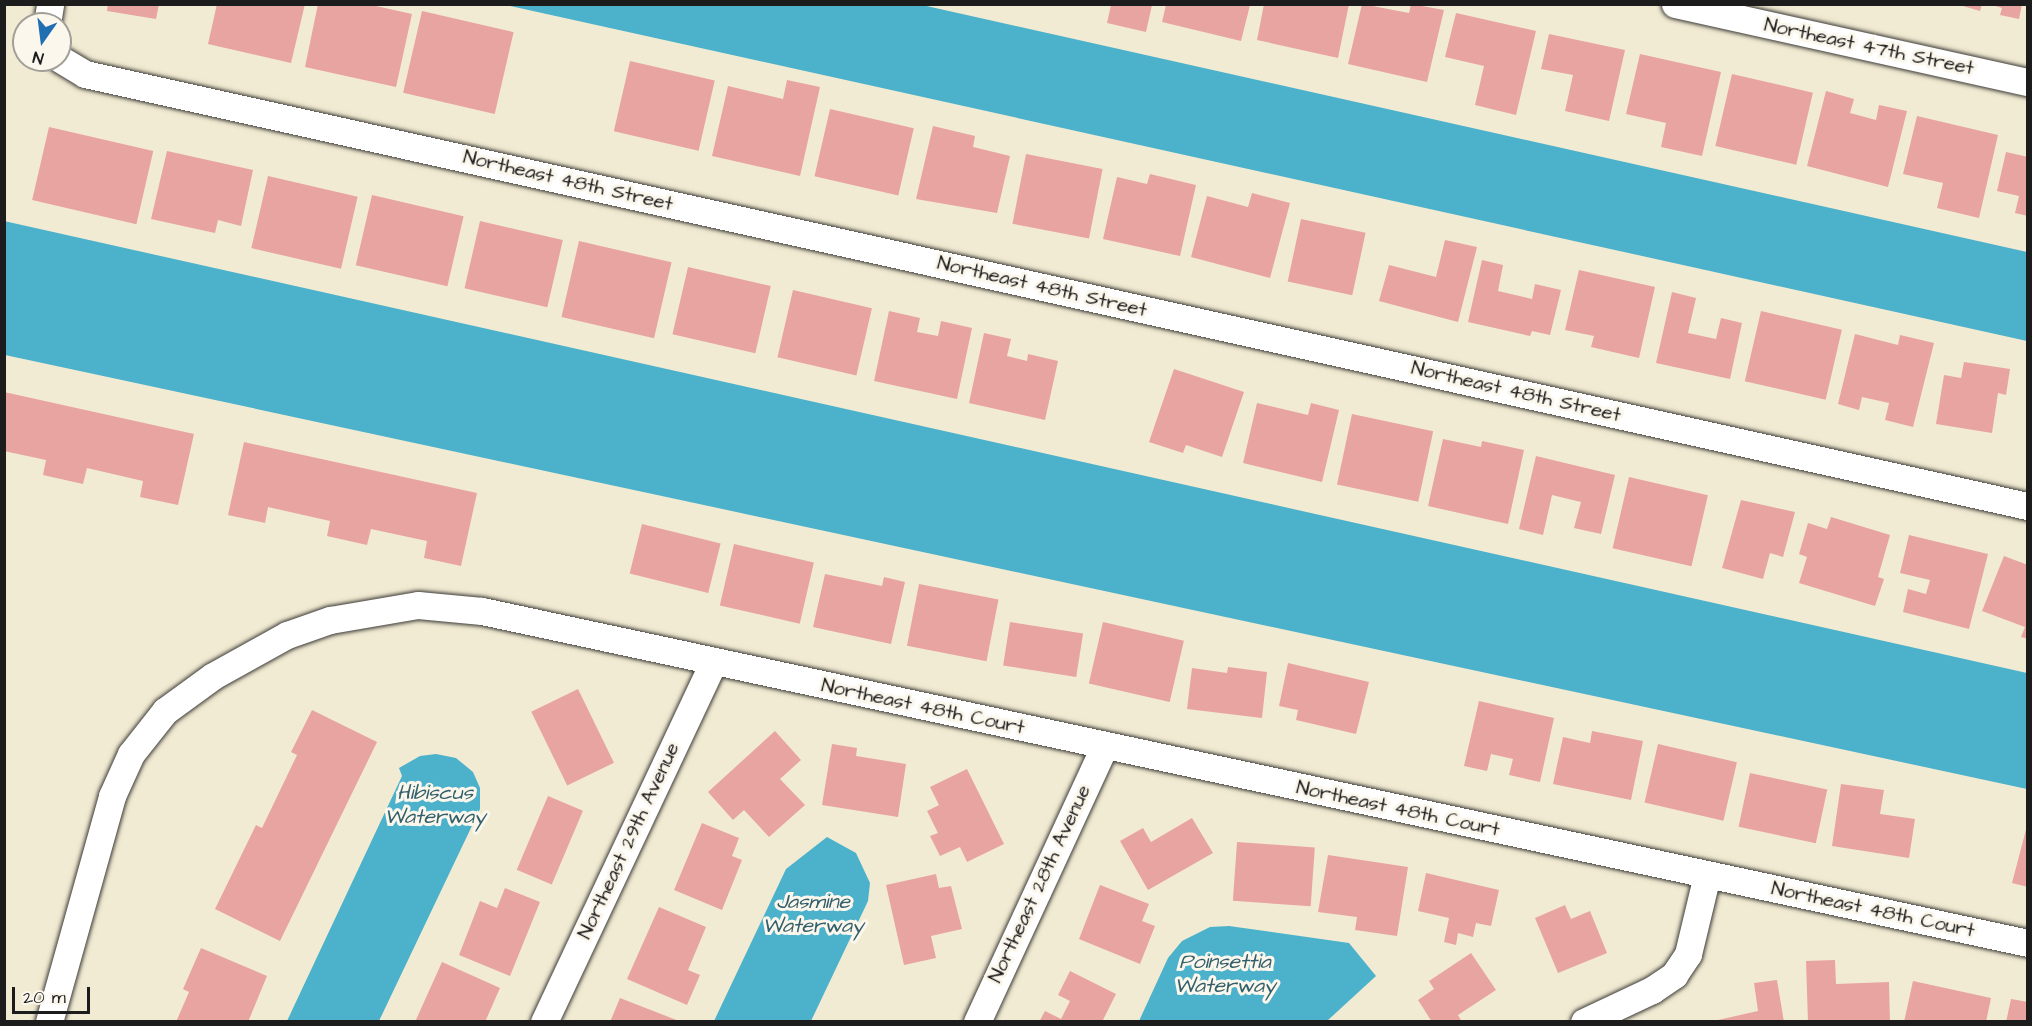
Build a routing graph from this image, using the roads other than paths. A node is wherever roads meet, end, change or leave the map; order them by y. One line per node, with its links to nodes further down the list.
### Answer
1 (1674, 4): 3 (street, Northeast 47th Street)
2 (72, 65): 4 (street, Northeast 48th Street)
3 (2028, 82)
4 (2028, 506)
5 (714, 661): 6 (street, Northeast 48th Court); 9 (street, Northeast 48th Court); 10 (street, Northeast 29th Avenue)
6 (1104, 747): 7 (street, Northeast 48th Court); 11 (street, Northeast 28th Avenue)
7 (1707, 874): 8 (street, Northeast 48th Court); 12 (street)
8 (2028, 943)
9 (49, 1022)
10 (544, 1022)
11 (977, 1022)
12 (1584, 1022)

